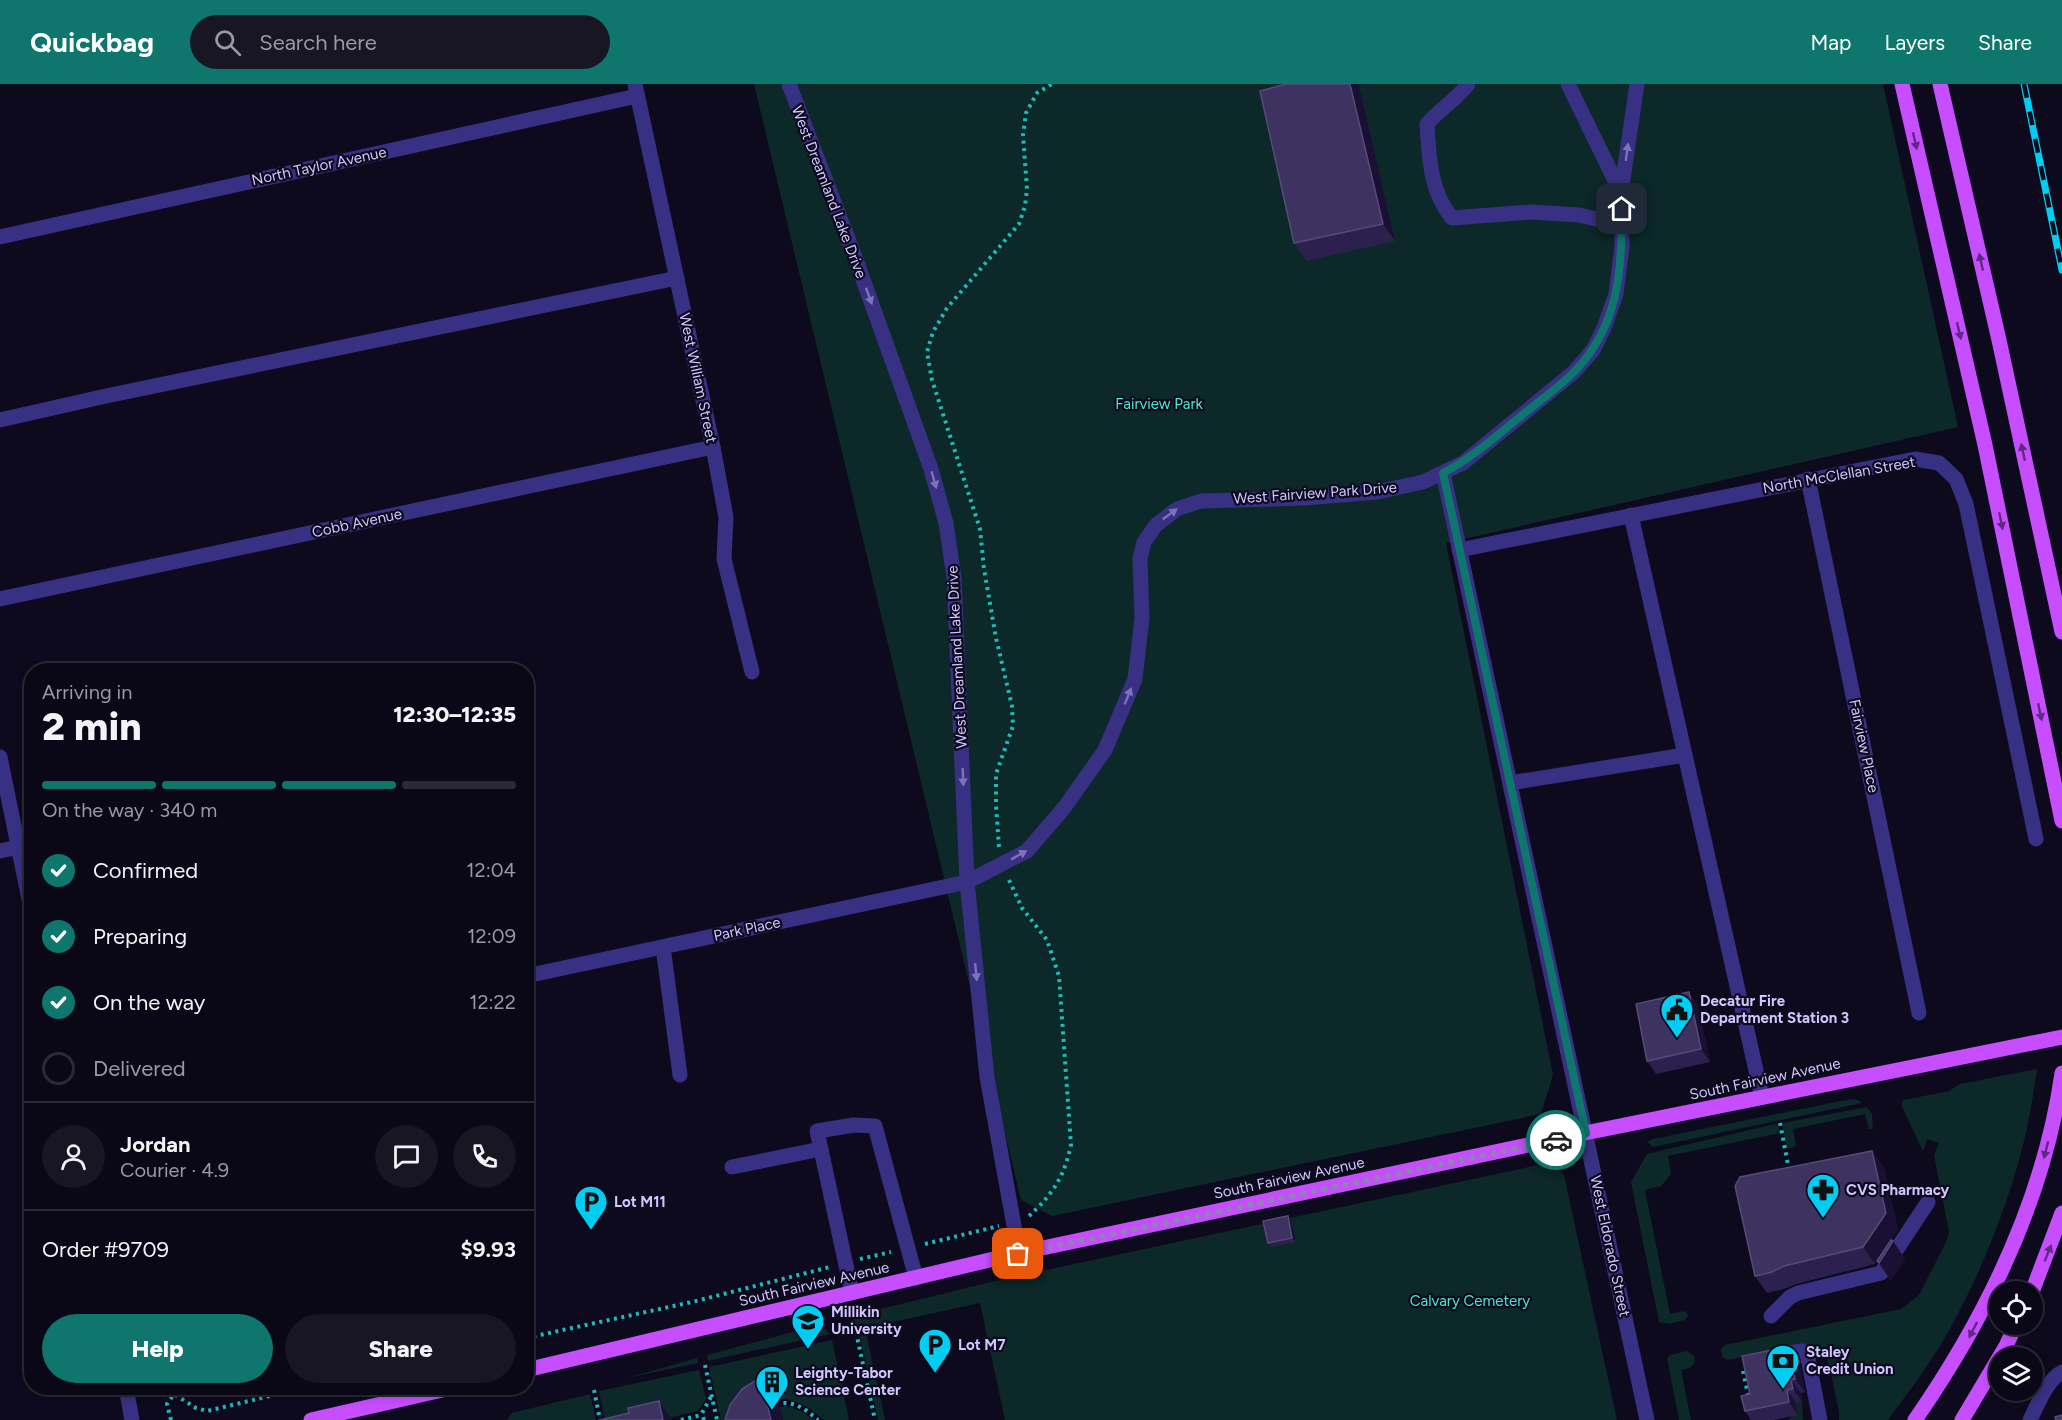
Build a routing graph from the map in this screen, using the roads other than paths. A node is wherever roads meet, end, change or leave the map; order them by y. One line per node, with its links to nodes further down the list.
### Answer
1 (789, 84): 29 (street, West Dreamland Lake Drive, one-way to 29)
2 (1468, 84): 9 (street)
3 (1568, 84): 8 (street)
4 (1637, 84): 8 (street, West Fairview Park Drive, one-way to 4)
5 (1902, 84): 24 (main road, one-way to 24)
6 (1940, 84): 19 (main road, one-way to 6)
7 (636, 90): 10 (street, North Taylor Avenue); 11 (street, West William Street)
8 (1622, 193): 9 (street, West Fairview Park Drive)
9 (1622, 225): 14 (street, West Fairview Park Drive)
10 (0, 237)
11 (677, 278): 12 (street); 13 (street, West William Street)
12 (0, 420)
13 (713, 447): 18 (street, Cobb Avenue); 20 (street, West William Street)
14 (1443, 473): 17 (street, West Eldorado Street); 29 (street, West Fairview Park Drive, one-way to 14)
15 (1808, 479): 16 (street, North McClellan Street); 25 (street, North McClellan Street); 32 (street, Fairview Place)
16 (1631, 515): 17 (street, North McClellan Street); 21 (street)
17 (1460, 550): 23 (street, West Eldorado Street)
18 (0, 599)
19 (2062, 632)
20 (752, 672)
21 (1685, 754): 23 (street); 36 (street)
22 (0, 757): 26 (street)
23 (1510, 783): 37 (street, West Eldorado Street)
24 (2062, 821)
25 (2036, 839)
26 (19, 847): 27 (street); 28 (street)
27 (0, 851)
28 (24, 869)
29 (967, 882): 30 (street, Park Place); 42 (street, West Dreamland Lake Drive, one-way to 42)
30 (663, 947): 31 (street, Park Place); 35 (street)
31 (534, 974)
32 (1919, 1013)
33 (2062, 1037): 36 (main road, South Fairview Avenue)
34 (2062, 1073): 57 (main road, one-way to 57)
35 (680, 1075)
36 (1762, 1098): 37 (main road, South Fairview Avenue)
37 (1586, 1133): 42 (main road, South Fairview Avenue); 54 (street, West Eldorado Street)
38 (821, 1149): 39 (street); 43 (street); 45 (street)
39 (732, 1167)
40 (1929, 1208): 46 (street)
41 (2062, 1214): 44 (main road, one-way to 41)
42 (1018, 1254): 43 (main road, South Fairview Avenue)
43 (916, 1278): 45 (main road, South Fairview Avenue)
44 (2036, 1281)
45 (852, 1293): 48 (main road, South Fairview Avenue)
46 (1771, 1317)
47 (2011, 1335): 58 (main road)
48 (534, 1368)
49 (2062, 1372): 59 (street)
50 (127, 1395): 52 (street)
51 (420, 1395): 53 (main road)
52 (132, 1420)
53 (311, 1420)
54 (1647, 1420)
55 (1810, 1420): 56 (street)
56 (1820, 1420)
57 (1915, 1420)
58 (1962, 1420)
59 (2030, 1420)

